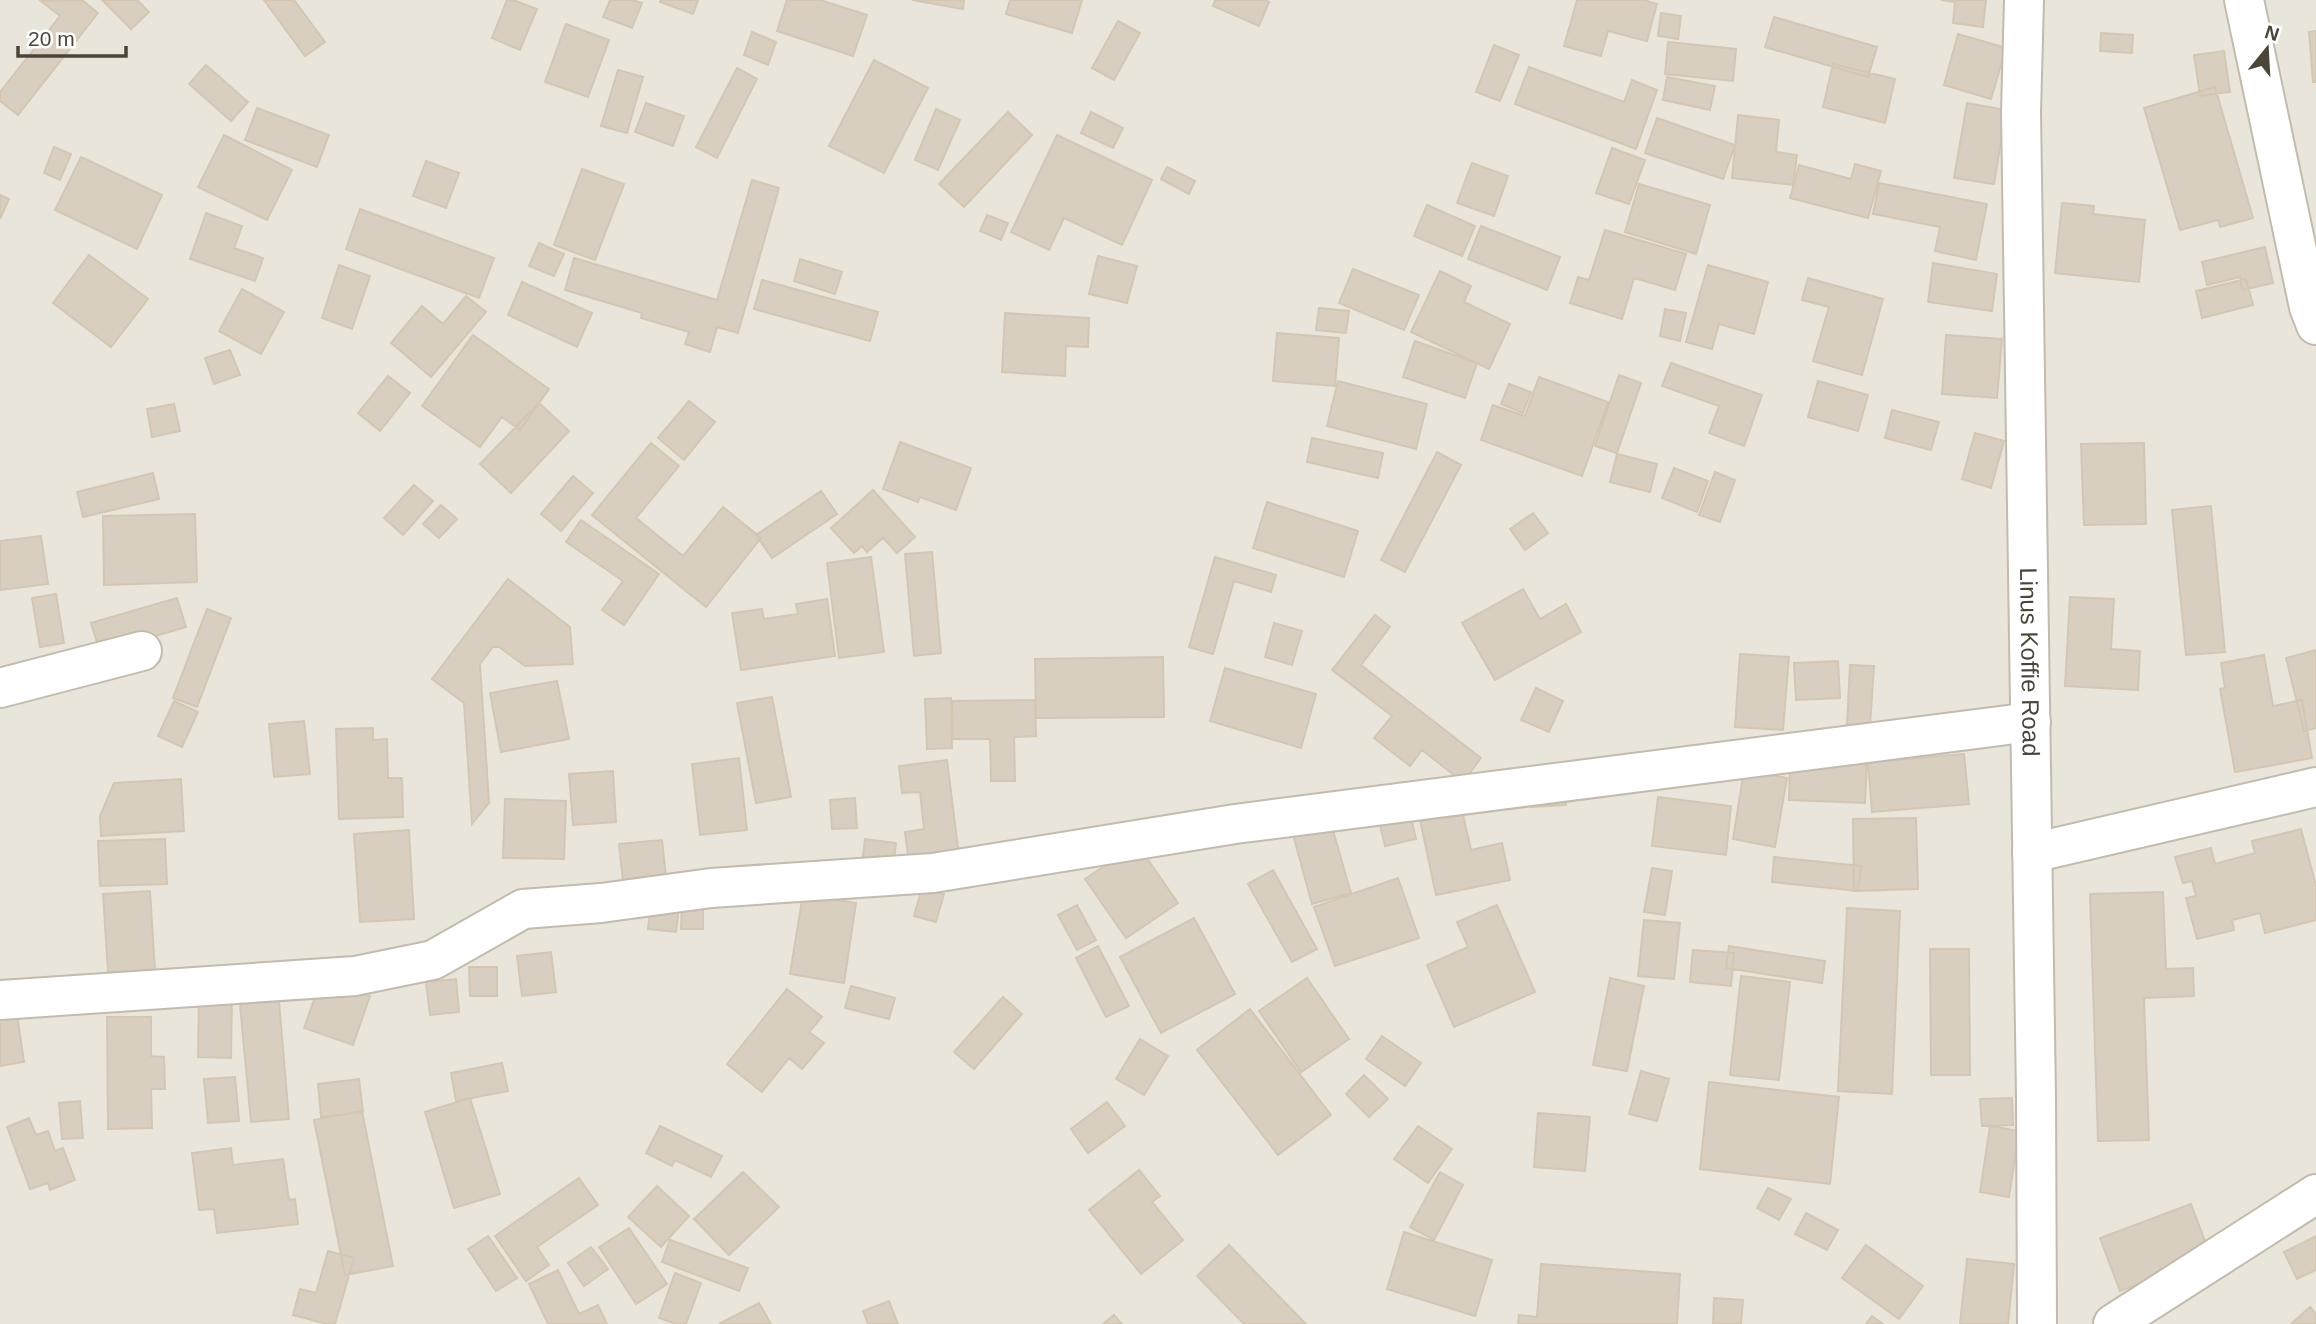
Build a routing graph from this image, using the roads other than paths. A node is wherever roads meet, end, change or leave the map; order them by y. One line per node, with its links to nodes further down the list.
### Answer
1 (2024, 0): 6 (street, Linus Koffie Road)
2 (2244, 0): 3 (street)
3 (2316, 325)
4 (142, 651): 5 (street)
5 (0, 688)
6 (2031, 722): 8 (street, Linus Koffie Road); 9 (street)
7 (2316, 787): 8 (street)
8 (2032, 853): 11 (street, Linus Koffie Road)
9 (0, 1000)
10 (2316, 1194): 12 (street)
11 (2037, 1324)
12 (2113, 1324)

